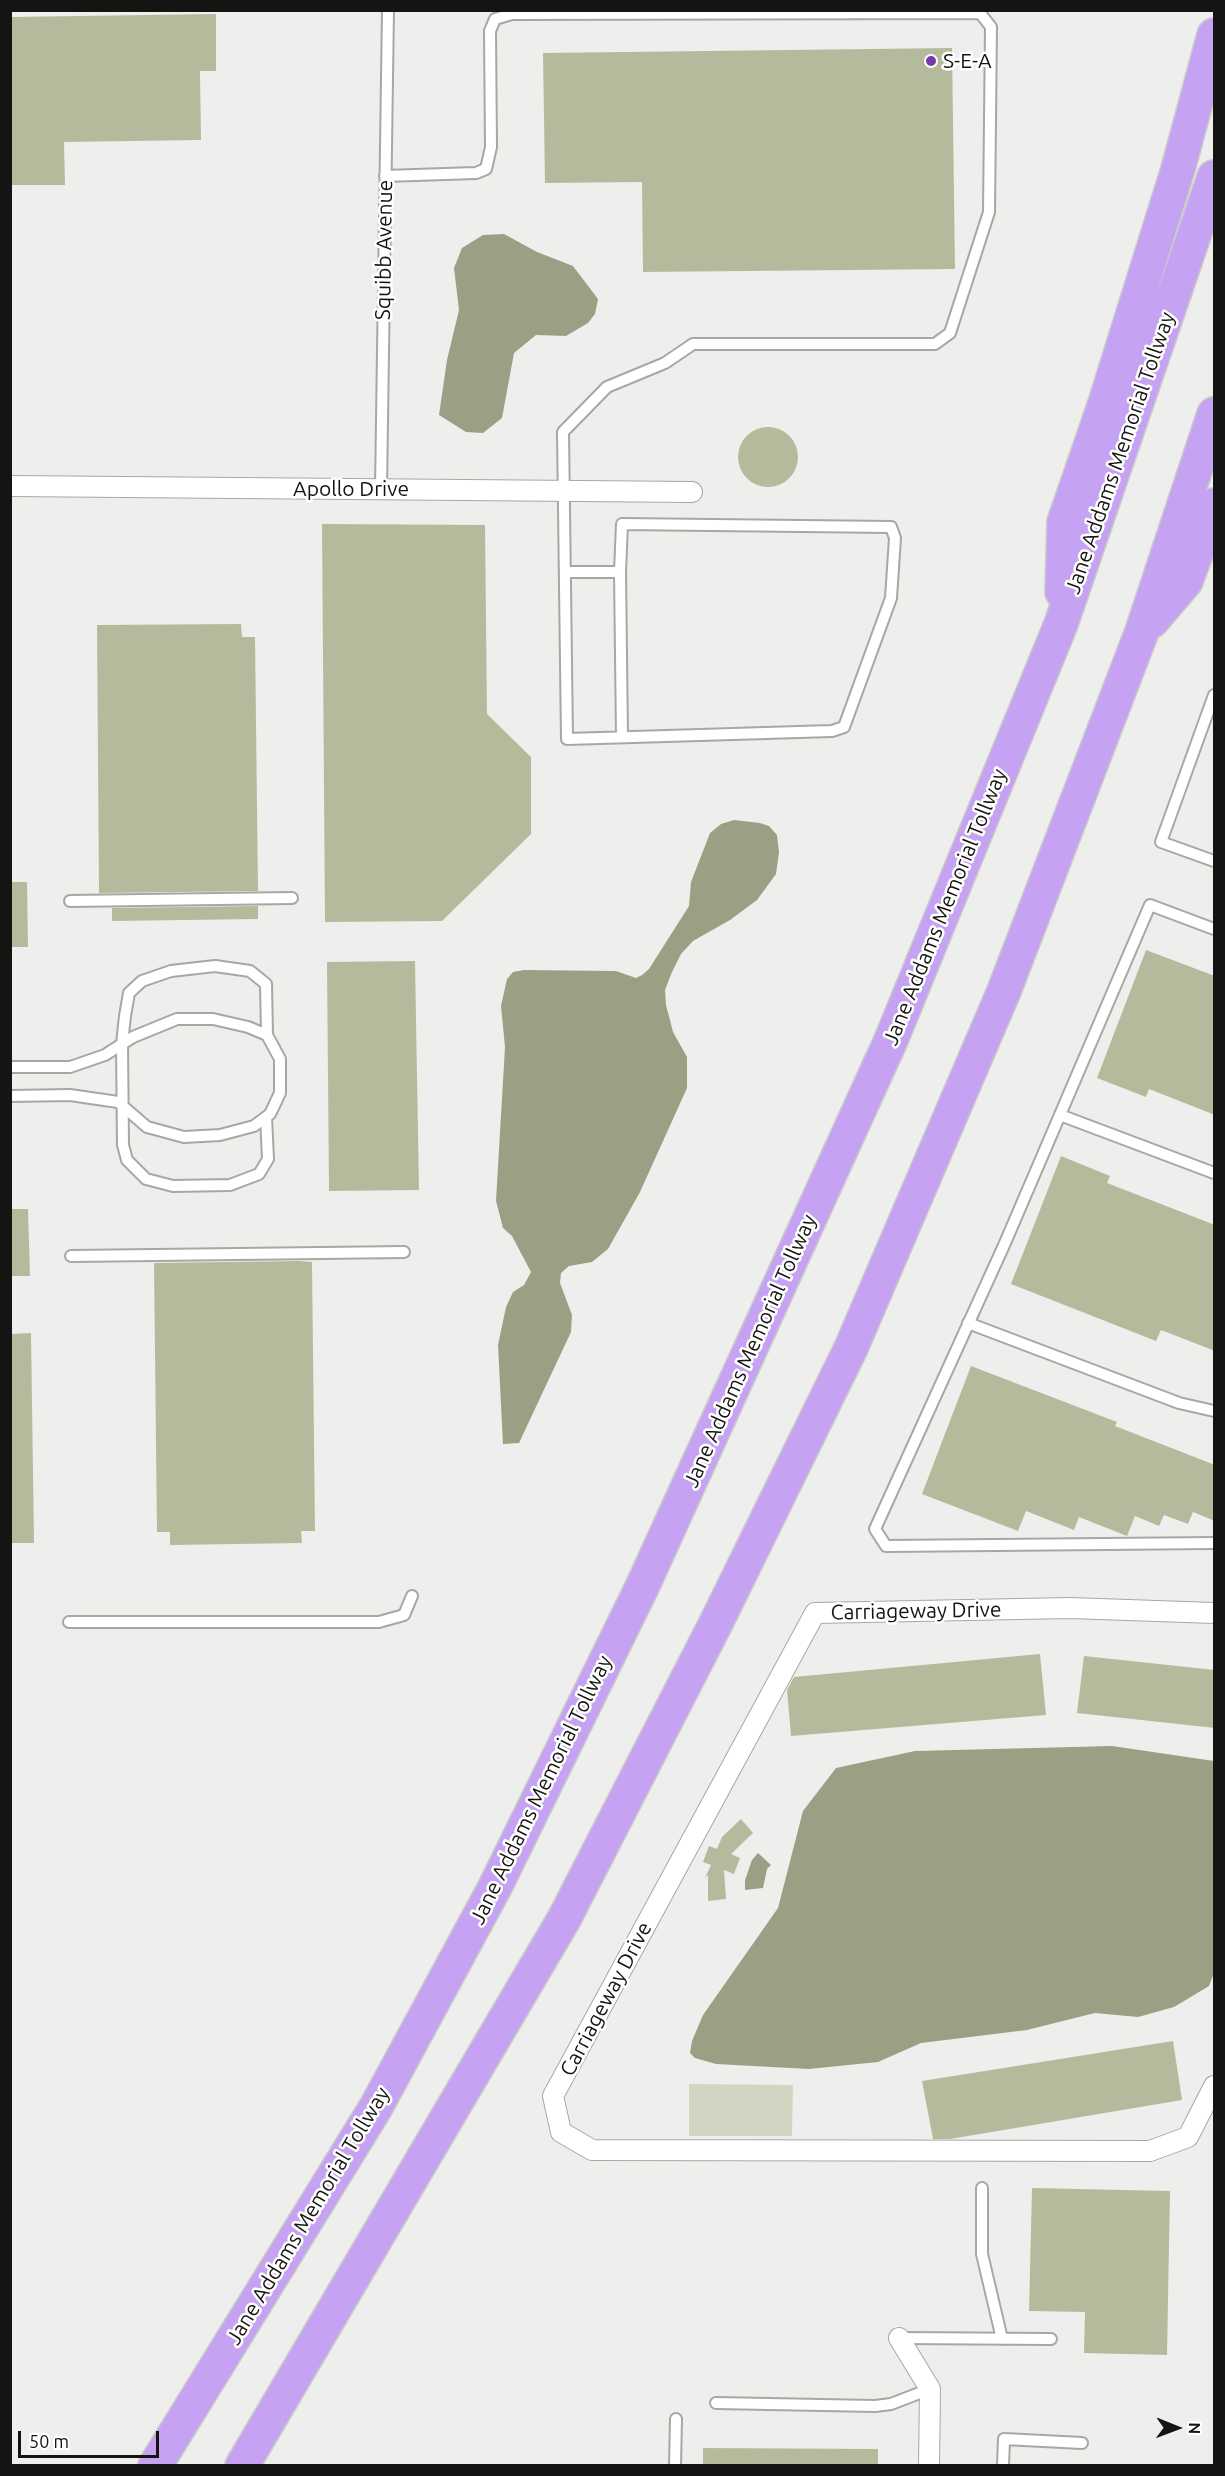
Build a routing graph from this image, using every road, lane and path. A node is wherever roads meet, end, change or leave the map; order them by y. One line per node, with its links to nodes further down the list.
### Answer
1 (388, 10): 3 (lane, Squibb Avenue)
2 (1215, 35): 13 (highway)
3 (385, 176): 7 (lane, Squibb Avenue); 8 (lane)
4 (1215, 177): 13 (highway, Jane Addams Memorial Tollway)
5 (1215, 414): 14 (highway)
6 (10, 486): 7 (street, Apollo Drive)
7 (381, 489): 8 (street, Apollo Drive)
8 (565, 491): 9 (street, Apollo Drive); 11 (lane)
9 (692, 492)
10 (1215, 505): 14 (highway)
11 (565, 572): 12 (lane); 16 (lane)
12 (620, 572): 16 (lane); 16 (lane)
13 (1061, 624): 46 (highway, Jane Addams Memorial Tollway)
14 (1141, 634): 47 (highway)
15 (1215, 695): 17 (lane)
16 (622, 737)
17 (1215, 861)
18 (292, 898): 19 (lane)
19 (70, 901)
20 (1215, 929): 26 (lane)
21 (267, 1035): 22 (lane); 22 (lane); 27 (lane)
22 (122, 1044): 23 (lane); 25 (lane)
23 (10, 1067)
24 (10, 1095): 25 (lane)
25 (122, 1105): 27 (lane); 27 (lane)
26 (1060, 1115): 28 (lane); 31 (lane)
27 (267, 1117)
28 (1215, 1173)
29 (404, 1252): 30 (lane)
30 (70, 1256)
31 (968, 1323): 32 (lane); 33 (lane)
32 (1215, 1411)
33 (1215, 1543)
34 (412, 1596): 36 (lane)
35 (1215, 1613): 37 (street, Carriageway Drive)
36 (69, 1622)
37 (1215, 2086)
38 (982, 2188): 40 (lane)
39 (899, 2338): 40 (lane); 42 (street)
40 (1002, 2339): 41 (lane)
41 (1051, 2339)
42 (930, 2389): 43 (lane); 49 (street)
43 (716, 2403)
44 (676, 2419): 48 (lane)
45 (1082, 2443): 50 (lane)
46 (155, 2466)
47 (243, 2466)
48 (675, 2466)
49 (929, 2466)
50 (1003, 2466)

